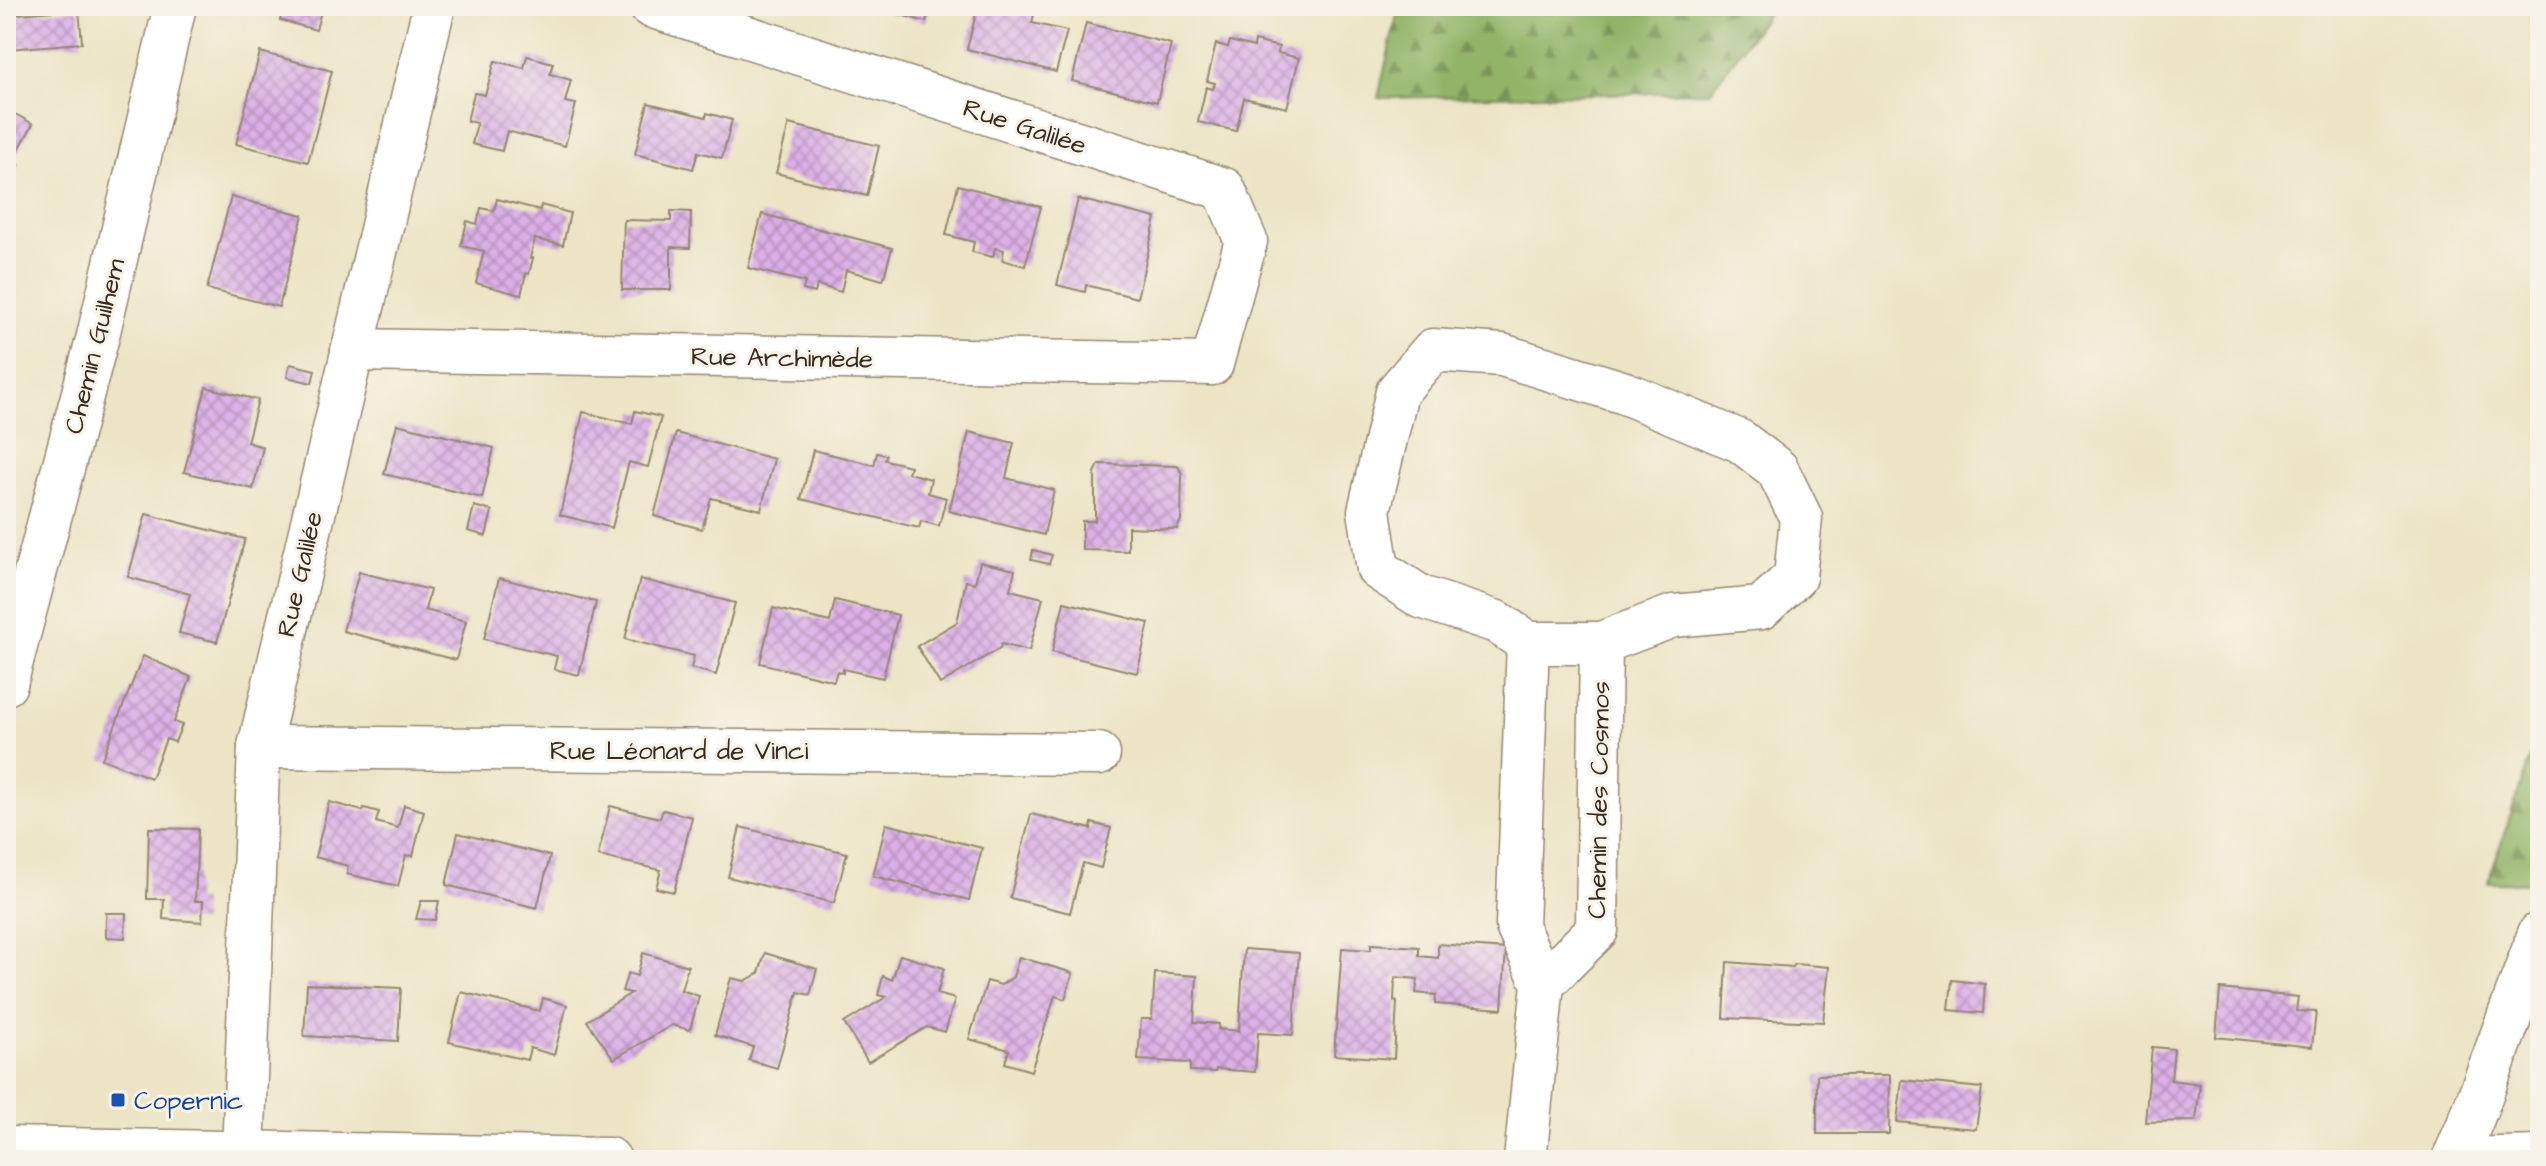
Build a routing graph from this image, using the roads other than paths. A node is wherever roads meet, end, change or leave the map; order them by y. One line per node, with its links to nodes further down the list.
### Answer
1 (175, 6): 8 (street, Chemin Guilhem)
2 (434, 6): 4 (street, Rue Galilée)
3 (650, 6): 5 (street, Rue Galilée)
4 (352, 350): 5 (street, Rue Archimède); 9 (street, Rue Galilée)
5 (1212, 364)
6 (1528, 643): 7 (street, Chemin des Cosmos); 7 (street, Chemin des Cosmos); 12 (street)
7 (1601, 643): 12 (street, Chemin des Cosmos)
8 (6, 684)
9 (259, 747): 10 (street, Rue Léonard de Vinci); 14 (street, Rue Galilée)
10 (1099, 754)
11 (2540, 934): 18 (street)
12 (1543, 984): 17 (street)
13 (6, 1149): 14 (street)
14 (243, 1153): 16 (street)
15 (2540, 1158): 19 (street)
16 (609, 1160)
17 (1525, 1160)
18 (2454, 1160)
19 (2462, 1160)

